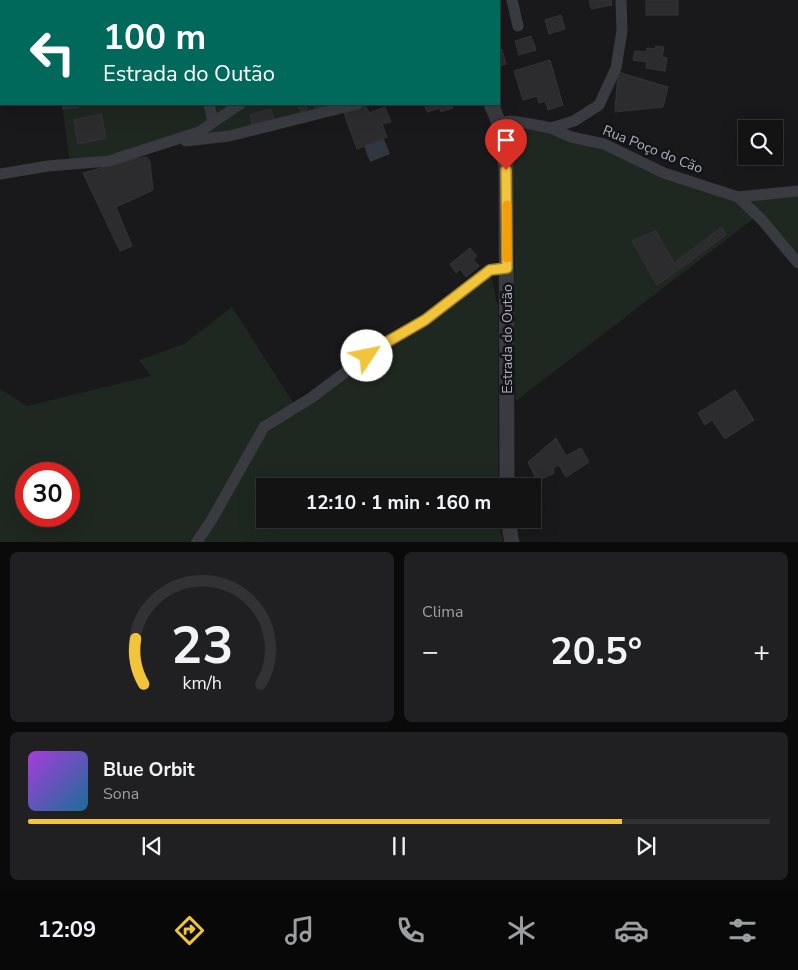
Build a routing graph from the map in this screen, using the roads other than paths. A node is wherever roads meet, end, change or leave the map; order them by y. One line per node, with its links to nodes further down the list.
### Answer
1 (512, 0): 3 (street)
2 (621, 0): 10 (street)
3 (518, 26)
4 (208, 105): 8 (street)
5 (238, 105): 8 (street)
6 (353, 105): 11 (street)
7 (491, 105): 9 (street, Estrada do Outão)
8 (213, 122): 11 (street)
9 (499, 123): 10 (street, Rua Poço do Cão); 16 (street, Estrada do Outão)
10 (551, 128): 14 (street, Rua Poço do Cão)
11 (161, 144): 12 (street)
12 (0, 174)
13 (798, 191): 14 (street, Rua Poço do Cão)
14 (738, 196): 15 (street)
15 (798, 263)
16 (507, 268): 17 (street, Estrada do Outão); 19 (street)
17 (507, 478)
18 (510, 528): 20 (street)
19 (196, 542)
20 (512, 542)

